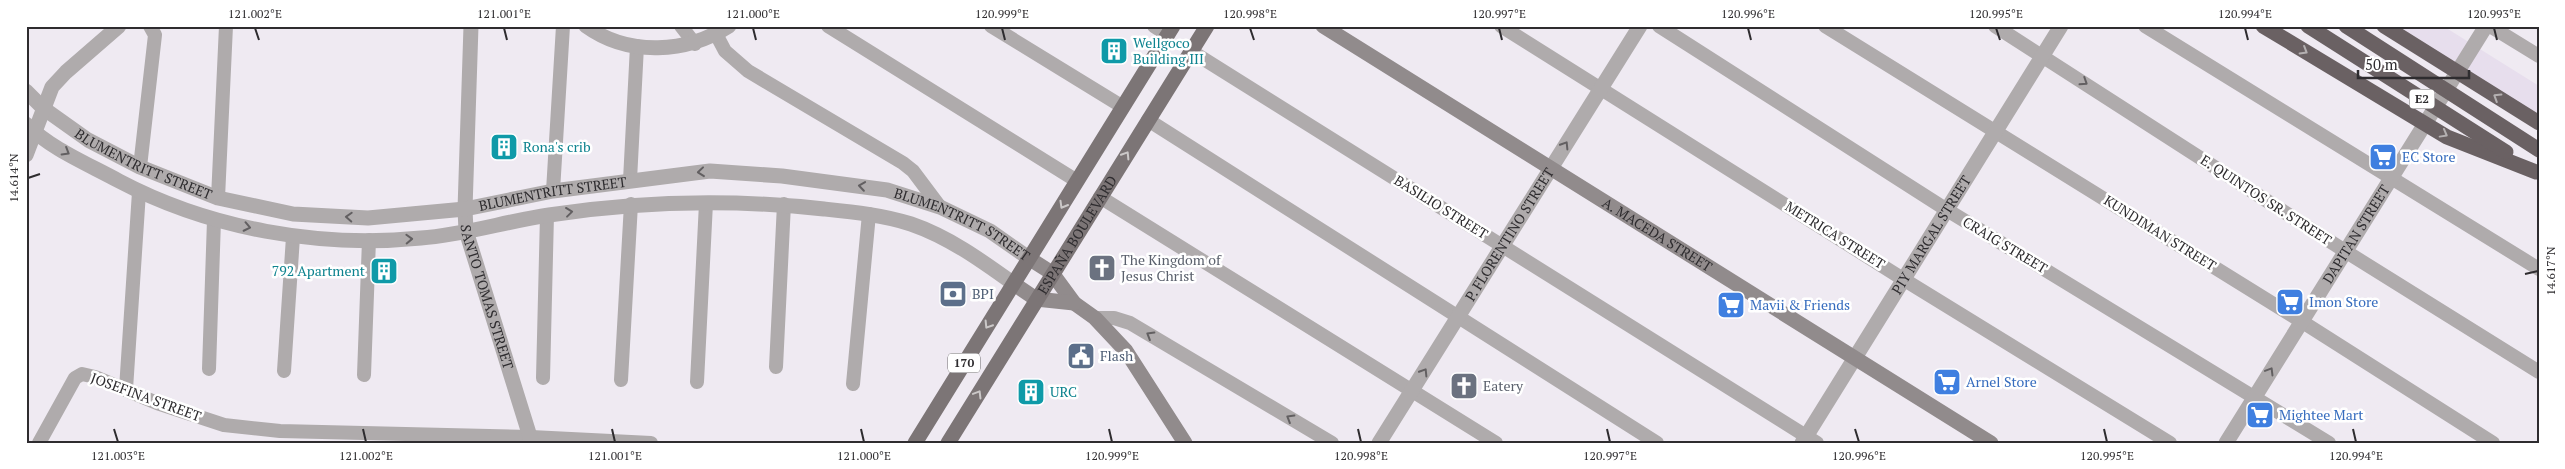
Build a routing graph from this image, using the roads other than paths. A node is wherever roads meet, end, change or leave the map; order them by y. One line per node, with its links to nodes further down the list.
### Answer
1 (150, 26): 43 (street)
2 (226, 26): 51 (street)
3 (471, 26): 56 (street, SANTO TOMAS STREET)
4 (563, 26): 48 (street)
5 (586, 26): 29 (street)
6 (682, 26): 28 (street)
7 (828, 26): 47 (street)
8 (991, 26): 35 (street)
9 (1154, 26): 27 (street)
10 (1207, 26): 30 (main road, ESPAÑA BOULEVARD / 170)
11 (1323, 26): 44 (main road, A. MACEDA STREET)
12 (1501, 26): 33 (street, METRICA STREET)
13 (1640, 26): 33 (street, P. FLORENTINO STREET)
14 (1659, 26): 57 (street, CRAIG STREET)
15 (1825, 26): 40 (street, KUNDIMAN STREET)
16 (1995, 26): 31 (street, E. QUINTOS SR. STREET)
17 (2061, 26): 31 (street, PIY MARGAL STREET)
18 (2145, 26): 45 (street)
19 (2262, 26): 20 (highway, E2, one-way to 20, bridge)
20 (2308, 26)
21 (2346, 26): 41 (highway, E2, bridge)
22 (2384, 26): 38 (highway, one-way to 22, bridge)
23 (2486, 26): 45 (street, DAPITAN STREET)
24 (2490, 26): 32 (street)
25 (118, 27): 36 (street)
26 (723, 30): 28 (street); 55 (street)
27 (1170, 30): 35 (main road, ESPAÑA BOULEVARD / 170)
28 (695, 44): 29 (street)
29 (637, 46): 46 (street)
30 (1191, 51): 37 (main road, ESPAÑA BOULEVARD / 170); 64 (street, BASILIO STREET)
31 (2043, 55): 40 (street, PIY MARGAL STREET); 65 (street, E. QUINTOS SR. STREET, one-way to 65)
32 (2539, 56)
33 (1601, 88): 44 (street, P. FLORENTINO STREET, one-way to 33); 69 (street, METRICA STREET)
34 (26, 91): 36 (street, BLUMENTRITT STREET)
35 (1124, 107): 47 (main road, ESPAÑA BOULEVARD / 170)
36 (43, 108): 39 (street); 43 (street, BLUMENTRITT STREET)
37 (1148, 120): 50 (main road, ESPAÑA BOULEVARD / 170, one-way to 37); 73 (street)
38 (2539, 123)
39 (30, 128): 42 (street); 49 (street, BLUMENTRITT STREET, one-way to 49)
40 (1995, 132): 57 (street, PIY MARGAL STREET); 75 (street, KUNDIMAN STREET)
41 (2539, 150)
42 (26, 155)
43 (140, 167): 51 (street, BLUMENTRITT STREET)
44 (1550, 168): 64 (street, P. FLORENTINO STREET); 76 (main road, A. MACEDA STREET)
45 (2390, 178): 65 (street, DAPITAN STREET); 67 (street)
46 (630, 180): 48 (street, BLUMENTRITT STREET); 55 (street, BLUMENTRITT STREET, one-way to 46)
47 (1077, 180): 66 (main road, ESPAÑA BOULEVARD / 170, one-way to 66)
48 (553, 191): 56 (street, BLUMENTRITT STREET)
49 (139, 192): 60 (street, BLUMENTRITT STREET); 86 (street)
50 (1100, 197): 68 (main road, ESPAÑA BOULEVARD / 170); 87 (street)
51 (218, 198): 56 (street, BLUMENTRITT STREET, one-way to 51)
52 (706, 203): 53 (street, BLUMENTRITT STREET); 54 (street, BLUMENTRITT STREET); 84 (street)
53 (631, 204): 59 (street, BLUMENTRITT STREET, one-way to 53); 83 (street)
54 (784, 204): 58 (street, BLUMENTRITT STREET); 77 (street)
55 (940, 207): 66 (street, BLUMENTRITT STREET)
56 (465, 209): 61 (street, SANTO TOMAS STREET)
57 (1946, 210): 69 (street, PIY MARGAL STREET); 88 (street, CRAIG STREET)
58 (869, 214): 70 (street, BLUMENTRITT STREET); 85 (street)
59 (547, 215): 61 (street, BLUMENTRITT STREET); 82 (street)
60 (214, 220): 62 (street, BLUMENTRITT STREET, one-way to 62); 78 (street)
61 (466, 231): 63 (street, BLUMENTRITT STREET, one-way to 61); 90 (street, SANTO TOMAS STREET)
62 (293, 237): 63 (street, BLUMENTRITT STREET); 79 (street)
63 (369, 240): 81 (street)
64 (1502, 246): 73 (street, P. FLORENTINO STREET); 91 (street, BASILIO STREET)
65 (2345, 251): 75 (street, DAPITAN STREET); 80 (street, E. QUINTOS SR. STREET)
66 (1030, 259): 68 (main road, BLUMENTRITT STREET); 70 (main road, ESPAÑA BOULEVARD / 170)
67 (2539, 269)
68 (1052, 273): 71 (main road, ESPAÑA BOULEVARD / 170); 72 (main road, BLUMENTRITT STREET)
69 (1903, 279): 76 (street, PIY MARGAL STREET); 102 (street, METRICA STREET)
70 (1014, 284): 71 (main road, BLUMENTRITT STREET); 94 (main road, ESPAÑA BOULEVARD / 170, one-way to 94)
71 (1036, 299): 72 (main road, BLUMENTRITT STREET); 95 (main road, ESPAÑA BOULEVARD / 170, one-way to 71)
72 (1074, 303): 74 (main road, BLUMENTRITT STREET)
73 (1458, 316): 87 (street, P. FLORENTINO STREET, one-way to 73); 100 (street)
74 (1095, 318): 96 (main road, BLUMENTRITT STREET); 97 (street, one-way to 74)
75 (2301, 321): 88 (street, DAPITAN STREET, one-way to 75); 105 (street, KUNDIMAN STREET)
76 (1856, 358): 91 (street, PIY MARGAL STREET); 101 (main road, A. MACEDA STREET)
77 (776, 367)
78 (209, 369)
79 (284, 371)
80 (2539, 372)
81 (364, 375)
82 (543, 378)
83 (621, 380)
84 (697, 382)
85 (853, 384)
86 (126, 389): 89 (street, JOSEFINA STREET); 92 (street, JOSEFINA STREET)
87 (1412, 390): 98 (street, P. FLORENTINO STREET); 99 (street)
88 (2254, 397): 103 (street, DAPITAN STREET); 104 (street, CRAIG STREET)
89 (411, 439): 90 (street, JOSEFINA STREET)
90 (531, 440): 93 (street, JOSEFINA STREET)
91 (1808, 440)
92 (39, 443)
93 (650, 443)
94 (915, 443)
95 (948, 443)
96 (1185, 443)
97 (1332, 443)
98 (1380, 443)
99 (1496, 443)
100 (1657, 443)
101 (1991, 443)
102 (2170, 443)
103 (2226, 443)
104 (2329, 443)
105 (2493, 443)

